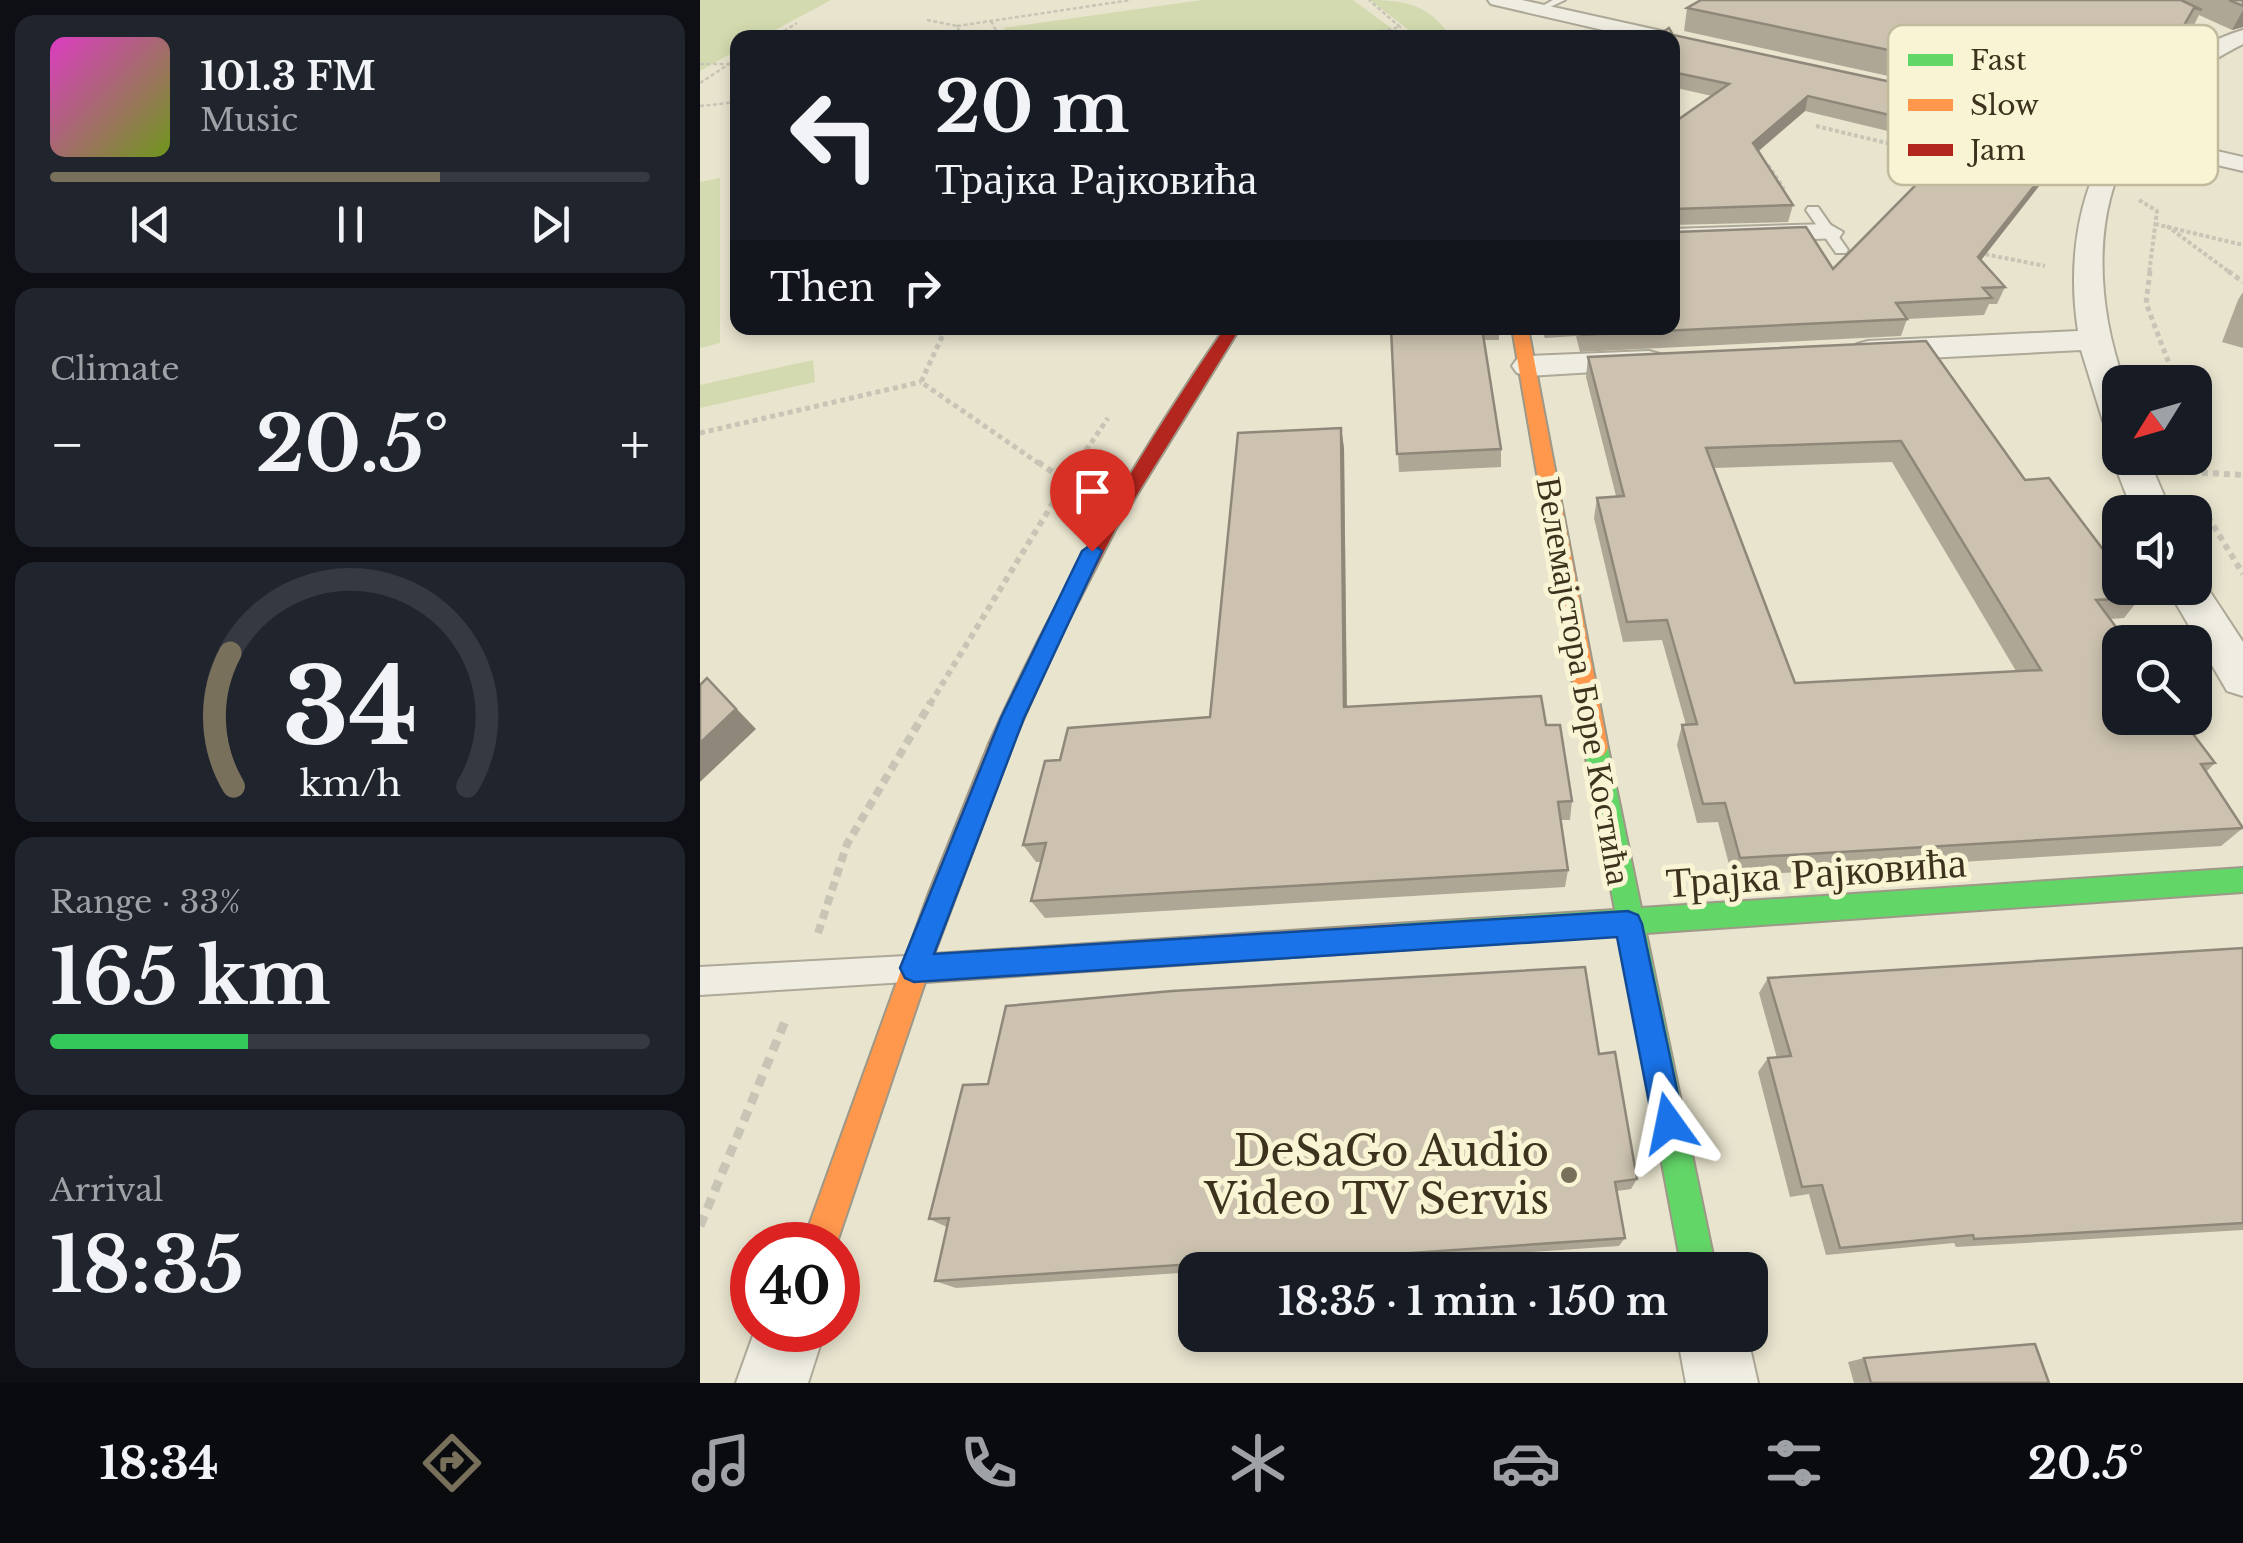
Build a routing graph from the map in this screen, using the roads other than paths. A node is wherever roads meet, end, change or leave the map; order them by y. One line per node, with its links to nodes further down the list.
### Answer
1 (1497, 0): 3 (street)
2 (1560, 0): 3 (lane)
3 (1540, 11): 4 (street)
4 (1629, 30)
5 (2218, 158): 6 (street)
6 (2243, 164)
7 (2100, 185): 12 (street)
8 (1828, 230): 9 (street)
9 (1680, 237)
10 (1227, 335): 21 (street)
11 (1521, 335): 16 (street, Велемајстора Боре Костића)
12 (2096, 340): 13 (street); 15 (street)
13 (1844, 352)
14 (1686, 359): 16 (street)
15 (2103, 365)
16 (1528, 366): 20 (street, Велемајстора Боре Костића)
17 (2197, 605): 18 (street)
18 (2243, 678)
19 (2243, 880): 20 (street, Трајка Рајковића)
20 (1628, 924): 21 (street, Трајка Рајковића); 24 (street, Велемајстора Боре Костића)
21 (914, 968): 22 (lane); 23 (street)
22 (700, 981)
23 (827, 1222)
24 (1695, 1252)
25 (783, 1352): 27 (street)
26 (1716, 1352): 28 (street)
27 (772, 1383)
28 (1722, 1383)

